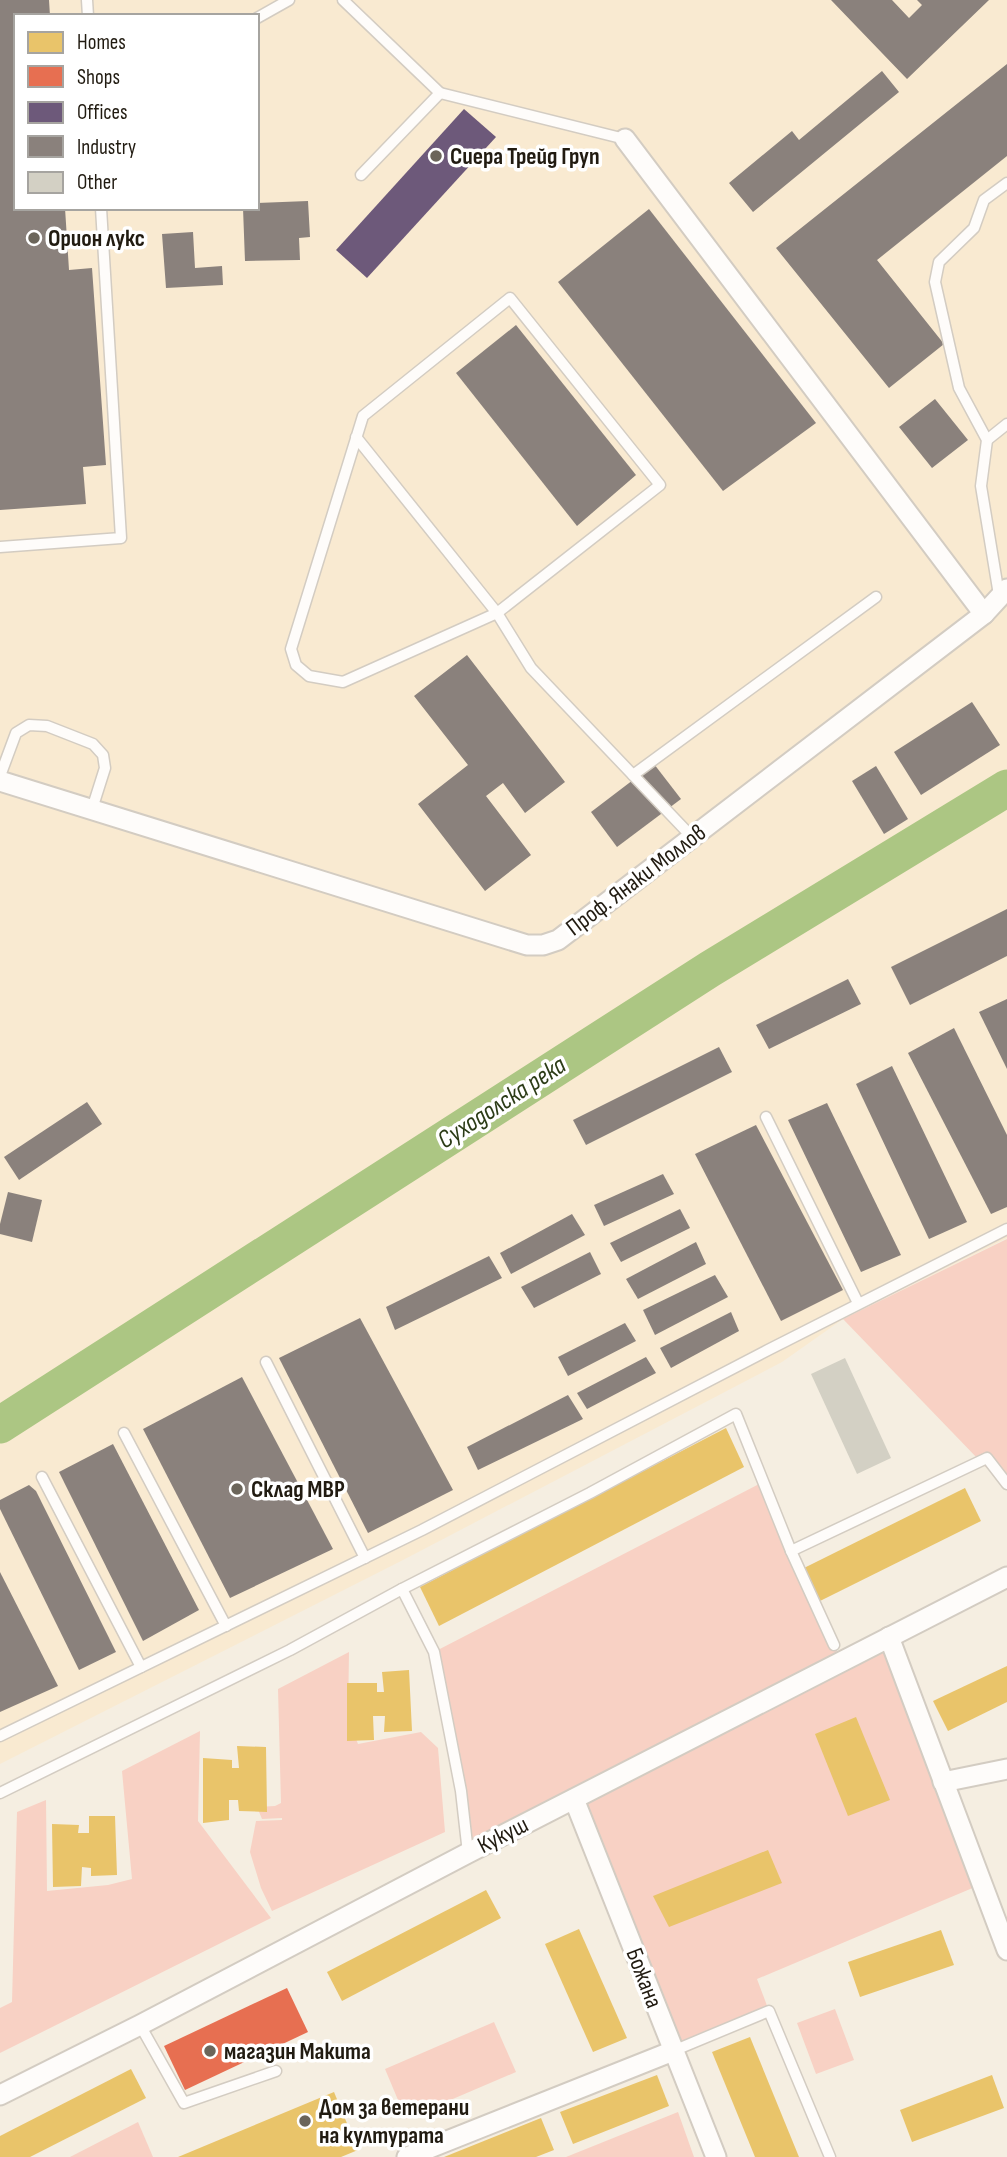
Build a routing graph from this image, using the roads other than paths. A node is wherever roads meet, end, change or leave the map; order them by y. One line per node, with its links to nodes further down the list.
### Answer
1 (289, 0): 3 (lane)
2 (343, 0): 4 (lane)
3 (259, 17)
4 (440, 93): 5 (lane); 6 (lane)
5 (625, 139): 16 (street)
6 (360, 175)
7 (1007, 183): 11 (lane)
8 (100, 210): 12 (lane)
9 (1007, 424): 11 (lane)
10 (356, 437): 15 (lane); 15 (lane); 15 (lane)
11 (987, 440): 13 (lane)
12 (0, 547)
13 (1003, 592): 16 (street, Проф. Янаки Моллов)
14 (876, 597): 17 (lane)
15 (497, 613): 17 (lane)
16 (984, 614): 20 (street, Проф. Янаки Моллов)
17 (633, 775): 20 (lane)
18 (0, 778): 19 (street, Проф. Янаки Моллов); 19 (lane)
19 (92, 809): 20 (street, Проф. Янаки Моллов)
20 (692, 837)
21 (766, 1117): 23 (lane)
22 (1007, 1229): 23 (lane)
23 (858, 1303): 29 (lane)
24 (266, 1362): 29 (lane)
25 (124, 1433): 32 (lane)
26 (42, 1477): 35 (lane)
27 (1007, 1484): 28 (lane)
28 (791, 1551): 31 (lane); 34 (lane)
29 (365, 1558): 32 (lane)
30 (1007, 1577): 33 (street, Кукуш)
31 (402, 1589): 39 (lane); 41 (lane)
32 (226, 1626): 35 (lane)
33 (889, 1637): 38 (street); 40 (street, Кукуш)
34 (834, 1645)
35 (141, 1667): 36 (lane)
36 (0, 1736)
37 (1007, 1769): 38 (street)
38 (943, 1782): 42 (street)
39 (0, 1793)
40 (574, 1799): 41 (street, Кукуш); 44 (street, Божана)
41 (468, 1853): 43 (street, Кукуш)
42 (1007, 1950)
43 (140, 2025): 45 (lane); 46 (street, Кукуш)
44 (673, 2051): 47 (street); 48 (street, Божана); 49 (lane)
45 (276, 2071)
46 (0, 2095)
47 (407, 2157)
48 (716, 2157)
49 (830, 2157)

